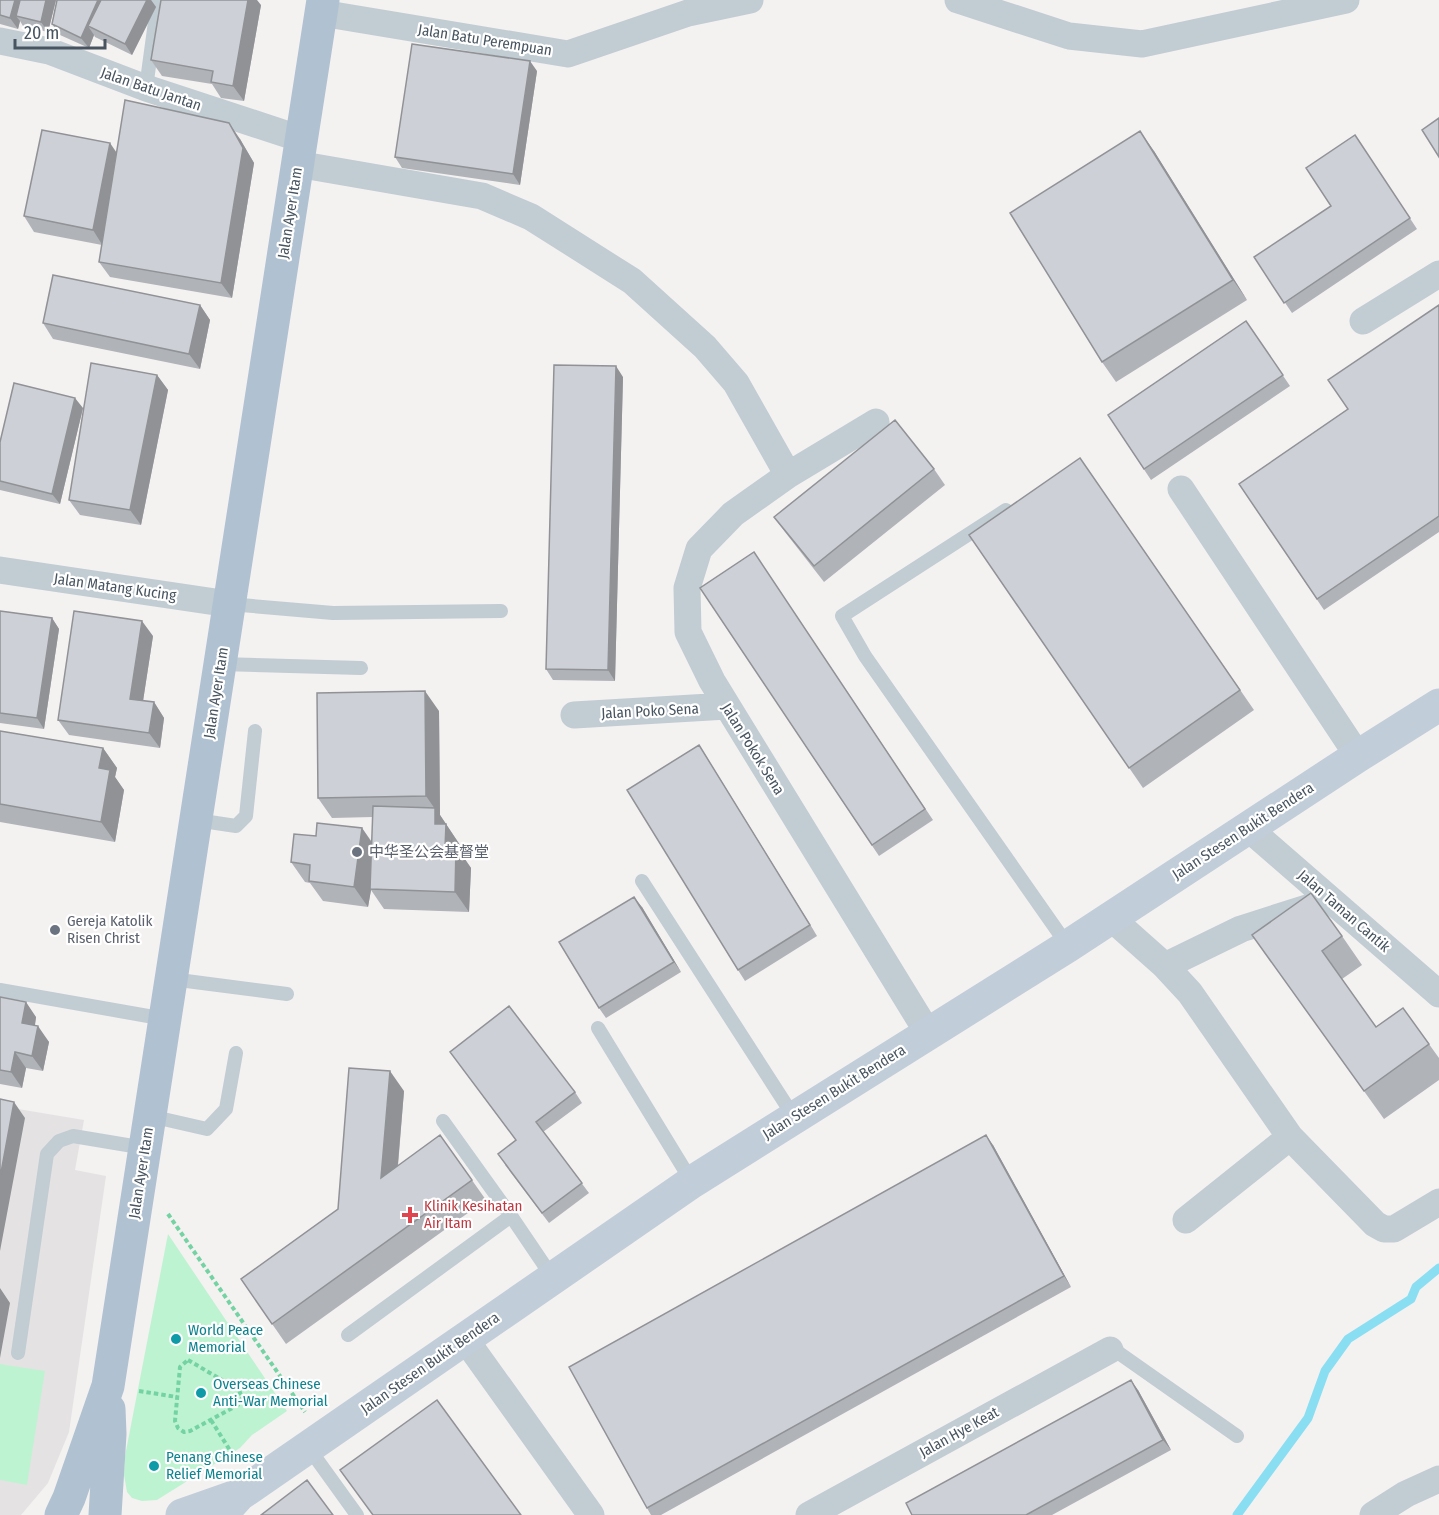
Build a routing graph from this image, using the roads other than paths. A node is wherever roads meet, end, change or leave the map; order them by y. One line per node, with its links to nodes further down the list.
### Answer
1 (158, 0): 7 (lane)
2 (750, 0): 5 (street, Jalan Batu Perempuan)
3 (958, 0): 4 (street)
4 (1346, 0)
5 (322, 6): 8 (main road, Jalan Ayer Itam)
6 (0, 41): 7 (street, Jalan Batu Jantan)
7 (146, 88): 8 (street, Jalan Batu Jantan)
8 (299, 152): 12 (street, Jalan Batu Jantan); 16 (main road, Jalan Ayer Itam)
9 (1439, 274): 10 (street)
10 (1363, 321)
11 (876, 422): 12 (street, Jalan Pokok Sena)
12 (788, 476): 21 (street, Jalan Pokok Sena)
13 (1181, 489): 24 (street)
14 (1022, 500): 30 (lane)
15 (0, 570): 16 (street, Jalan Matang Kucing)
16 (229, 604): 17 (lane); 18 (main road, Jalan Ayer Itam)
17 (501, 611)
18 (220, 664): 19 (lane); 25 (main road, Jalan Ayer Itam)
19 (361, 668)
20 (1439, 705): 24 (street, Jalan Stesen Bukit Bendera)
21 (727, 706): 22 (street, Jalan Poko Sena); 38 (street, Jalan Pokok Sena)
22 (574, 715)
23 (255, 731): 25 (lane)
24 (1358, 756): 26 (street, Jalan Stesen Bukit Bendera)
25 (196, 820): 32 (main road, Jalan Ayer Itam)
26 (1248, 828): 28 (street, Jalan Taman Cantik); 29 (street, Jalan Stesen Bukit Bendera)
27 (642, 881): 41 (lane)
28 (1331, 900): 31 (street); 35 (street, Jalan Taman Cantik)
29 (1111, 918): 30 (street, Jalan Stesen Bukit Bendera); 31 (street)
30 (1068, 946): 38 (street, Jalan Stesen Bukit Bendera)
31 (1165, 966): 43 (street)
32 (171, 980): 34 (lane); 36 (main road, Jalan Ayer Itam)
33 (0, 990): 36 (lane)
34 (287, 993)
35 (1439, 994)
36 (165, 1019): 40 (main road, Jalan Ayer Itam)
37 (598, 1028): 45 (lane)
38 (928, 1033): 41 (street, Jalan Stesen Bukit Bendera)
39 (236, 1053): 40 (lane)
40 (150, 1116): 44 (main road, Jalan Ayer Itam)
41 (794, 1117): 45 (street, Jalan Stesen Bukit Bendera)
42 (443, 1120): 47 (lane)
43 (1290, 1137): 46 (street); 48 (street)
44 (145, 1148): 53 (lane); 54 (main road, Jalan Ayer Itam)
45 (692, 1182): 49 (street, Jalan Stesen Bukit Bendera)
46 (1439, 1202)
47 (512, 1216): 49 (lane); 50 (lane)
48 (1186, 1220)
49 (553, 1278): 51 (street, Jalan Stesen Bukit Bendera)
50 (348, 1335)
51 (465, 1339): 56 (street, Jalan Stesen Bukit Bendera); 63 (street)
52 (1110, 1350): 55 (lane); 64 (street, Jalan Hye Keat)
53 (18, 1353)
54 (123, 1388): 59 (main road, Jalan Ayer Itam); 60 (main road, Jalan Ayer Itam)
55 (1237, 1436)
56 (315, 1443): 58 (street, Jalan Stesen Bukit Bendera); 62 (lane)
57 (1439, 1479): 65 (street)
58 (230, 1505): 61 (street, Jalan Stesen Bukit Bendera)
59 (61, 1515)
60 (105, 1515)
61 (182, 1515)
62 (357, 1515)
63 (591, 1515)
64 (809, 1515)
65 (1373, 1515)

